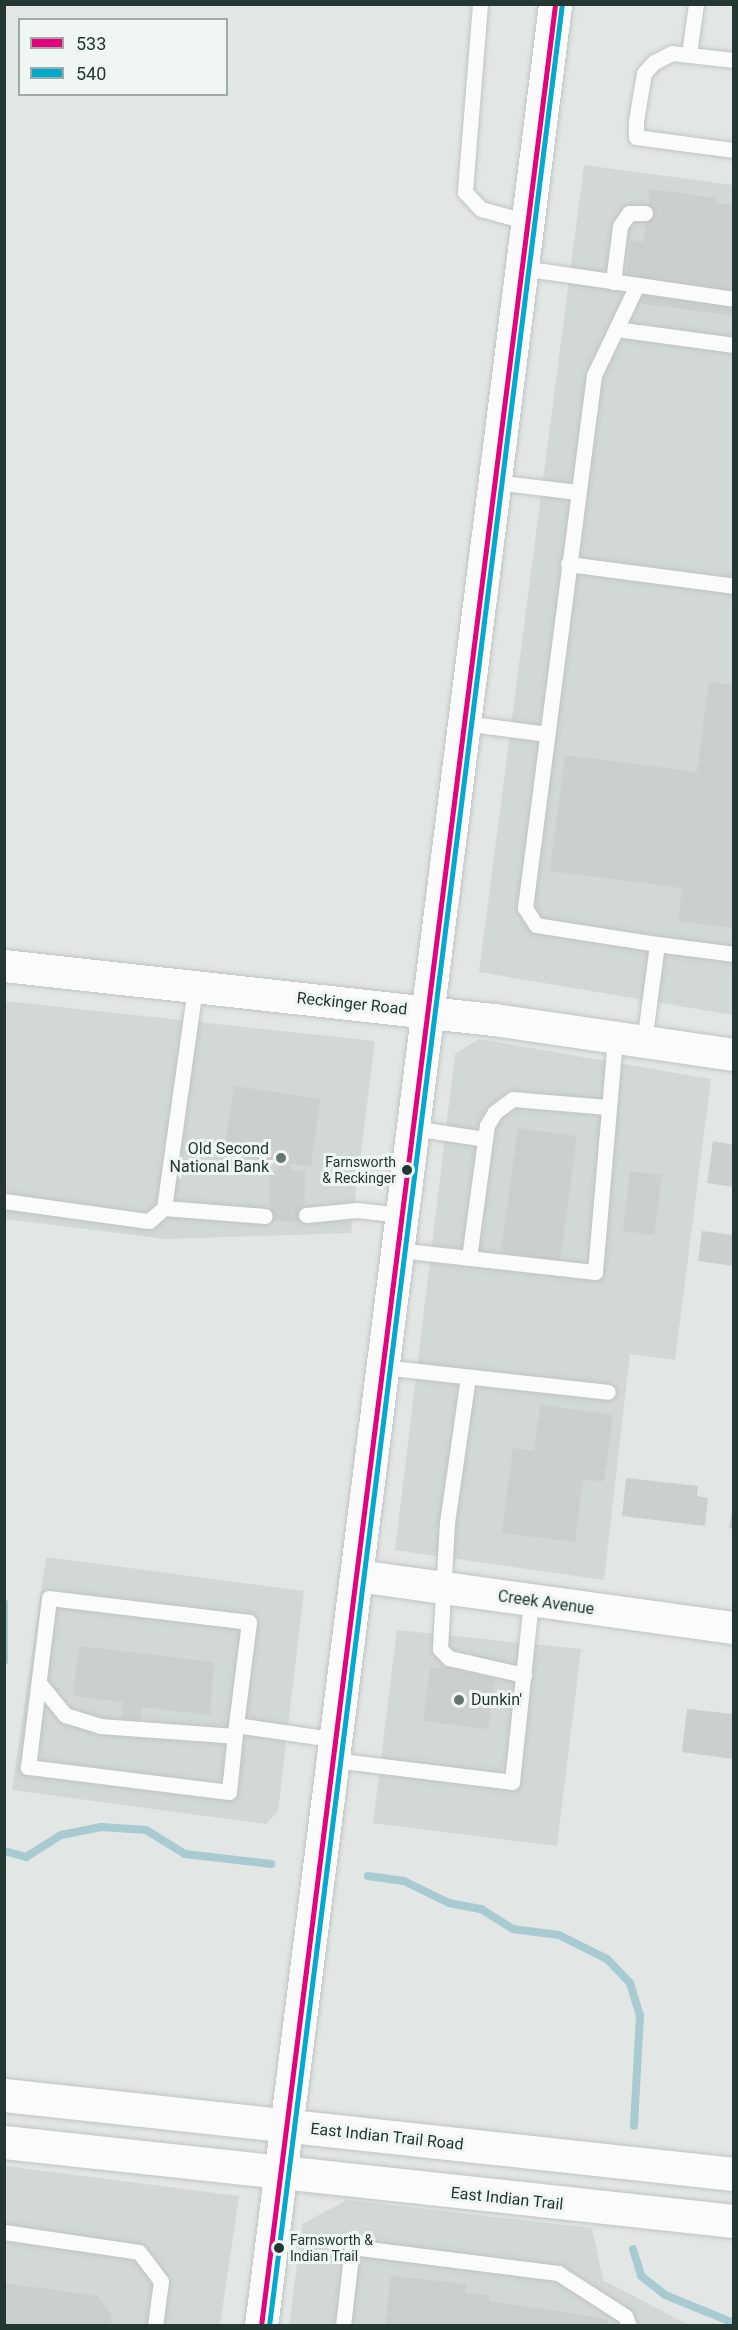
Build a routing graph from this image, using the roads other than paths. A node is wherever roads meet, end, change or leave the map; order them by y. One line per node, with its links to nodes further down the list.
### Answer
1 (480, 4): 8 (lane)
2 (555, 4): 8 (main road)
3 (696, 4): 4 (lane)
4 (689, 54): 5 (lane); 6 (lane)
5 (734, 60)
6 (734, 150)
7 (645, 213): 10 (lane)
8 (528, 222): 9 (main road)
9 (522, 268): 10 (lane); 15 (main road)
10 (613, 282): 11 (lane)
11 (637, 285): 12 (lane); 13 (lane)
12 (734, 299)
13 (616, 328): 14 (lane); 16 (lane)
14 (734, 345)
15 (495, 482): 16 (lane); 19 (main road)
16 (578, 492): 17 (lane)
17 (568, 564): 18 (lane); 20 (lane)
18 (734, 585)
19 (464, 723): 20 (lane); 25 (main road)
20 (546, 734): 21 (lane)
21 (657, 944): 22 (lane); 26 (lane)
22 (734, 954)
23 (5, 969): 24 (street, Reckinger Road)
24 (195, 987): 25 (street, Reckinger Road); 32 (lane)
25 (427, 1012): 26 (street, Reckinger Road); 29 (main road)
26 (630, 1040): 27 (street, Reckinger Road); 28 (lane)
27 (734, 1055)
28 (609, 1107): 30 (lane); 37 (lane)
29 (413, 1128): 30 (lane); 34 (main road)
30 (485, 1139): 37 (lane)
31 (4, 1201): 32 (lane)
32 (164, 1208): 35 (lane)
33 (306, 1215): 34 (lane)
34 (402, 1215): 36 (main road)
35 (265, 1216)
36 (398, 1250): 37 (lane); 38 (main road)
37 (470, 1258)
38 (384, 1367): 39 (lane); 41 (main road)
39 (468, 1377): 40 (lane); 42 (lane)
40 (608, 1392)
41 (358, 1576): 42 (street, Creek Avenue); 48 (main road)
42 (443, 1589): 43 (street, Creek Avenue); 45 (lane)
43 (531, 1602): 44 (street, Creek Avenue); 45 (lane)
44 (734, 1628)
45 (524, 1675): 48 (lane)
46 (39, 1683): 47 (lane); 47 (lane); 47 (lane)
47 (236, 1730): 48 (lane)
48 (336, 1750): 50 (main road)
49 (4, 2095): 50 (main road, East Indian Trail Road)
50 (287, 2126): 52 (main road, East Indian Trail Road); 53 (main road)
51 (4, 2142): 53 (main road)
52 (734, 2174)
53 (280, 2176): 54 (main road, East Indian Trail); 57 (main road)
54 (734, 2222)
55 (4, 2232): 56 (lane)
56 (155, 2325)
57 (261, 2325)
58 (343, 2325): 59 (lane)
59 (629, 2325)

